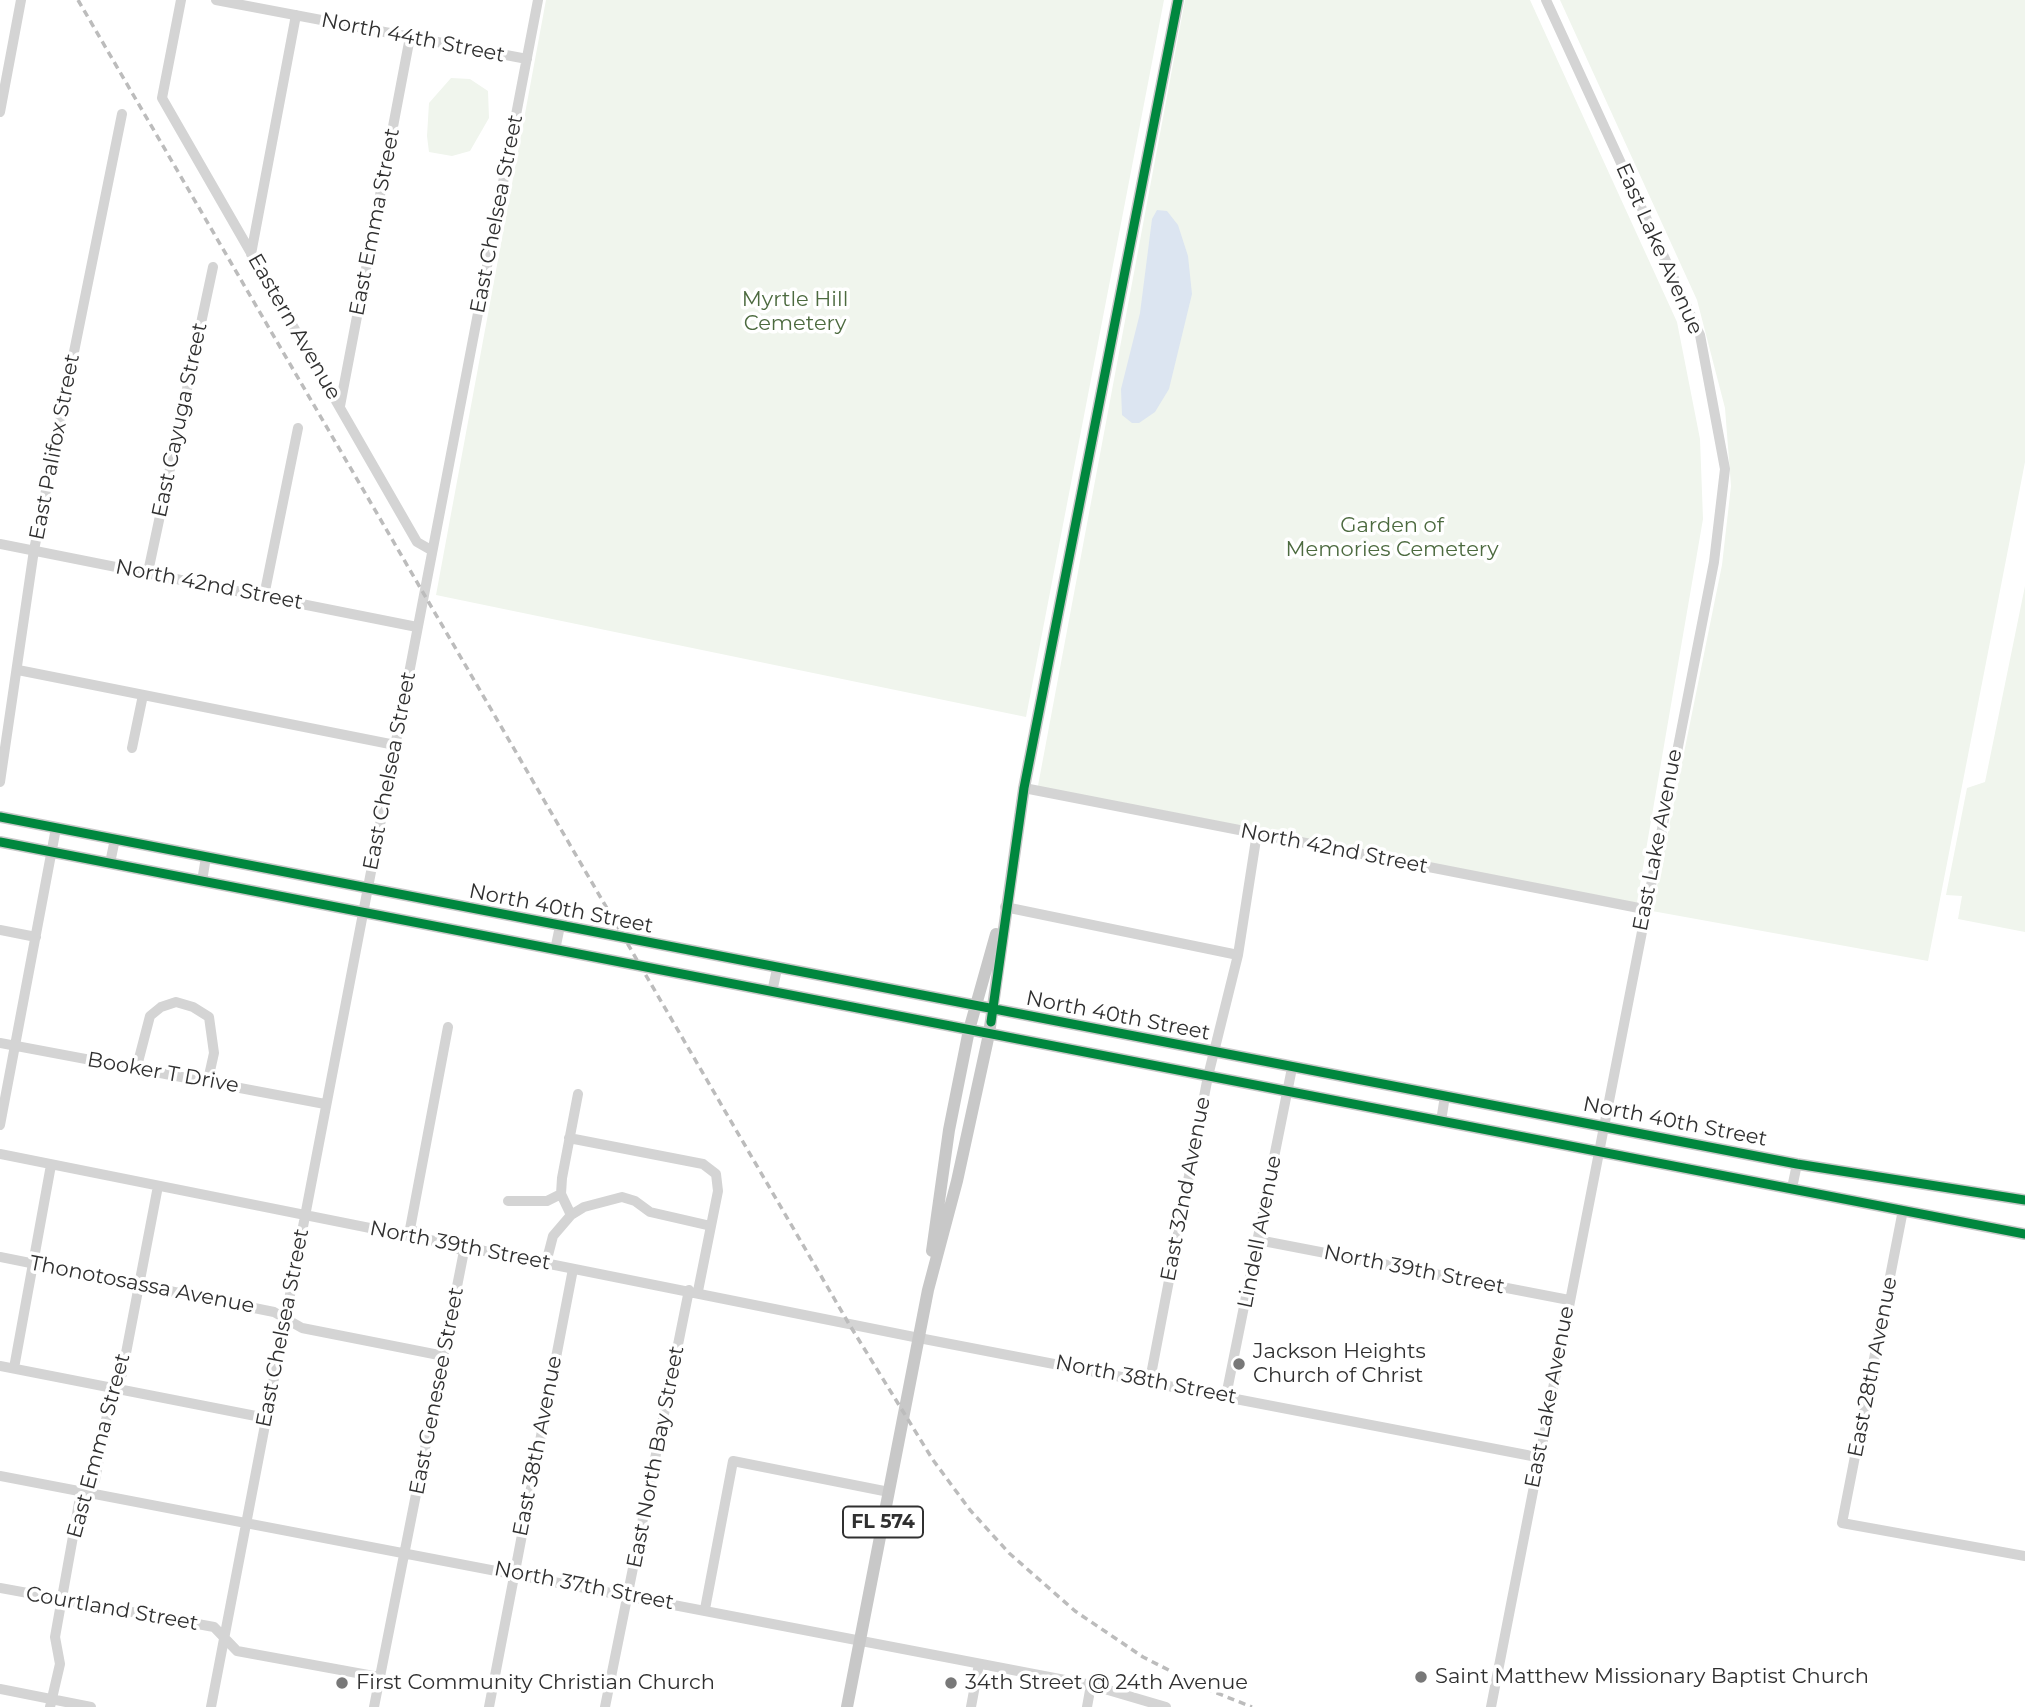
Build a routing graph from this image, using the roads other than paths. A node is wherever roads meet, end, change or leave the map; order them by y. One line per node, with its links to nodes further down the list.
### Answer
1 (21, 0): 10 (street)
2 (181, 0): 12 (street, Eastern Avenue)
3 (216, 0): 7 (street, North 44th Street)
4 (538, 0): 9 (street, East Chelsea Street)
5 (1178, 0): 27 (main road, FL 574)
6 (1546, 0): 39 (street, East Lake Avenue)
7 (296, 15): 8 (street, North 44th Street); 12 (street)
8 (410, 37): 9 (street, North 44th Street); 14 (street, East Emma Street)
9 (527, 60): 18 (street, East Chelsea Street)
10 (0, 112)
11 (122, 114): 17 (street, East Palifox Street)
12 (251, 254): 14 (street, Eastern Avenue)
13 (213, 267): 19 (street, East Cayuga Street)
14 (340, 406): 18 (street, Eastern Avenue)
15 (298, 428): 20 (street)
16 (0, 544): 17 (street, North 42nd Street)
17 (34, 550): 19 (street, North 42nd Street); 22 (street, East Palifox Street)
18 (431, 550): 21 (street, East Chelsea Street)
19 (148, 572): 20 (street, North 42nd Street)
20 (264, 596): 21 (street, North 42nd Street)
21 (417, 627): 24 (street, East Chelsea Street)
22 (18, 670): 23 (street); 26 (street, East Palifox Street)
23 (143, 695): 24 (street); 25 (street)
24 (395, 745): 37 (street, East Chelsea Street)
25 (132, 748)
26 (0, 782)
27 (1024, 788): 30 (street, North 42nd Street); 38 (main road, FL 574)
28 (0, 817): 29 (main road, North 40th Street)
29 (56, 828): 31 (main road, North 40th Street); 33 (street)
30 (1257, 833): 39 (street, North 42nd Street); 45 (street, East 32nd Avenue)
31 (115, 839): 34 (main road, North 40th Street); 35 (street)
32 (0, 842): 33 (main road, North 40th Street)
33 (51, 852): 35 (main road, North 40th Street); 43 (street)
34 (206, 857): 36 (street); 37 (main road, North 40th Street)
35 (110, 863): 36 (main road, North 40th Street)
36 (202, 881): 40 (main road, North 40th Street)
37 (368, 888): 40 (street, East Chelsea Street); 41 (main road, North 40th Street)
38 (1005, 906): 45 (street); 48 (main road, FL 574); 49 (main road, FL 574)
39 (1644, 909): 66 (street, East Lake Avenue)
40 (363, 912): 44 (main road, North 40th Street); 63 (street, East Chelsea Street)
41 (560, 926): 44 (street); 46 (main road, North 40th Street)
42 (0, 930): 43 (street)
43 (36, 937): 54 (street)
44 (555, 950): 47 (main road, North 40th Street)
45 (1238, 955): 55 (street, East 32nd Avenue)
46 (776, 969): 47 (street); 48 (main road, North 40th Street)
47 (772, 992): 51 (main road, North 40th Street)
48 (975, 1007): 49 (main road, North 40th Street); 51 (main road, FL 574)
49 (992, 1010): 52 (main road, FL 574); 55 (main road, North 40th Street)
50 (448, 1027): 83 (street, East Genesee Street)
51 (969, 1030): 52 (main road, North 40th Street); 89 (main road, FL 574)
52 (989, 1034): 58 (main road, North 40th Street); 89 (main road, FL 574)
53 (0, 1043): 54 (street, Booker T Drive)
54 (16, 1046): 56 (street, Booker T Drive); 65 (street)
55 (1213, 1052): 57 (main road, North 40th Street); 58 (street, East 32nd Avenue)
56 (137, 1066): 59 (street, Booker T Drive); 59 (street)
57 (1292, 1068): 60 (street, Lindell Avenue); 62 (main road, North 40th Street)
58 (1208, 1076): 60 (main road, North 40th Street); 97 (street, East 32nd Avenue)
59 (208, 1080): 63 (street, Booker T Drive)
60 (1287, 1091): 64 (main road, North 40th Street); 82 (street, Lindell Avenue)
61 (578, 1094): 67 (street)
62 (1445, 1096): 64 (street); 66 (main road, North 40th Street)
63 (325, 1104): 78 (street, East Chelsea Street)
64 (1441, 1121): 68 (main road, North 40th Street)
65 (0, 1125)
66 (1602, 1126): 68 (street, East Lake Avenue); 70 (main road, North 40th Street)
67 (569, 1138): 74 (street); 80 (street, East North Bay Street)
68 (1598, 1150): 73 (main road, North 40th Street); 91 (street, East Lake Avenue)
69 (0, 1154): 71 (street, North 39th Street)
70 (1797, 1164): 73 (street); 75 (main road, North 40th Street)
71 (51, 1165): 72 (street, North 39th Street); 85 (street)
72 (158, 1186): 78 (street, North 39th Street); 88 (street, East Emma Street)
73 (1792, 1188): 77 (main road, North 40th Street)
74 (561, 1194): 76 (street); 79 (street)
75 (2025, 1200)
76 (508, 1201)
77 (1903, 1210): 81 (main road, North 40th Street); 107 (street, East 28th Avenue)
78 (304, 1215): 83 (street, North 39th Street); 92 (street, East Chelsea Street)
79 (571, 1215): 80 (street); 86 (street)
80 (711, 1226): 90 (street, East North Bay Street)
81 (2025, 1234)
82 (1258, 1240): 91 (street, North 39th Street); 99 (street, Lindell Avenue)
83 (437, 1241): 86 (street, North 39th Street); 94 (street, East Genesee Street)
84 (0, 1257): 85 (street, Thonotosassa Avenue)
85 (33, 1263): 88 (street, Thonotosassa Avenue); 96 (street)
86 (545, 1263): 87 (street, North 39th Street)
87 (573, 1269): 90 (street, North 39th Street); 108 (street, East 38th Avenue)
88 (139, 1284): 92 (street, Thonotosassa Avenue); 98 (street, East Emma Street)
89 (928, 1290): 93 (main road, FL 574)
90 (693, 1291): 93 (street, North 39th Street); 110 (street, East North Bay Street)
91 (1569, 1300): 101 (street, East Lake Avenue)
92 (284, 1316): 94 (street, Thonotosassa Avenue); 100 (street, East Chelsea Street)
93 (919, 1338): 97 (street, North 38th Street); 104 (main road, FL 574)
94 (444, 1356): 106 (street, East Genesee Street)
95 (0, 1366): 96 (street)
96 (13, 1368): 98 (street)
97 (1150, 1380): 99 (street, North 38th Street)
98 (112, 1388): 100 (street); 103 (street, East Emma Street)
99 (1226, 1396): 101 (street, North 38th Street)
100 (266, 1418): 105 (street, East Chelsea Street)
101 (1537, 1457): 129 (street, East Lake Avenue)
102 (0, 1476): 103 (street, North 37th Street)
103 (83, 1492): 105 (street, North 37th Street); 111 (street, East Emma Street)
104 (889, 1492): 112 (street); 114 (main road, FL 574)
105 (246, 1522): 106 (street, North 37th Street); 113 (street, East Chelsea Street)
106 (406, 1554): 108 (street, North 37th Street); 116 (street, East Genesee Street)
107 (2025, 1556)
108 (513, 1572): 110 (street, North 37th Street); 123 (street, East 38th Avenue)
109 (0, 1588): 111 (street, Courtland Street)
110 (629, 1595): 112 (street, North 37th Street); 124 (street, East North Bay Street)
111 (63, 1600): 113 (street, Courtland Street); 119 (street, East Emma Street)
112 (705, 1609): 114 (street, North 37th Street)
113 (224, 1637): 116 (street, Courtland Street); 121 (street, East Chelsea Street)
114 (860, 1640): 115 (street, North 37th Street); 125 (main road, FL 574)
115 (979, 1664): 117 (street, North 37th Street); 126 (street)
116 (379, 1677): 122 (street, East Genesee Street)
117 (1091, 1685): 127 (street); 128 (street, North 37th Street)
118 (0, 1689): 119 (street)
119 (51, 1703): 120 (street)
120 (91, 1707)
121 (211, 1707)
122 (373, 1707)
123 (489, 1707)
124 (605, 1707)
125 (847, 1707)
126 (971, 1707)
127 (1087, 1707)
128 (1167, 1707)
129 (1491, 1707)

